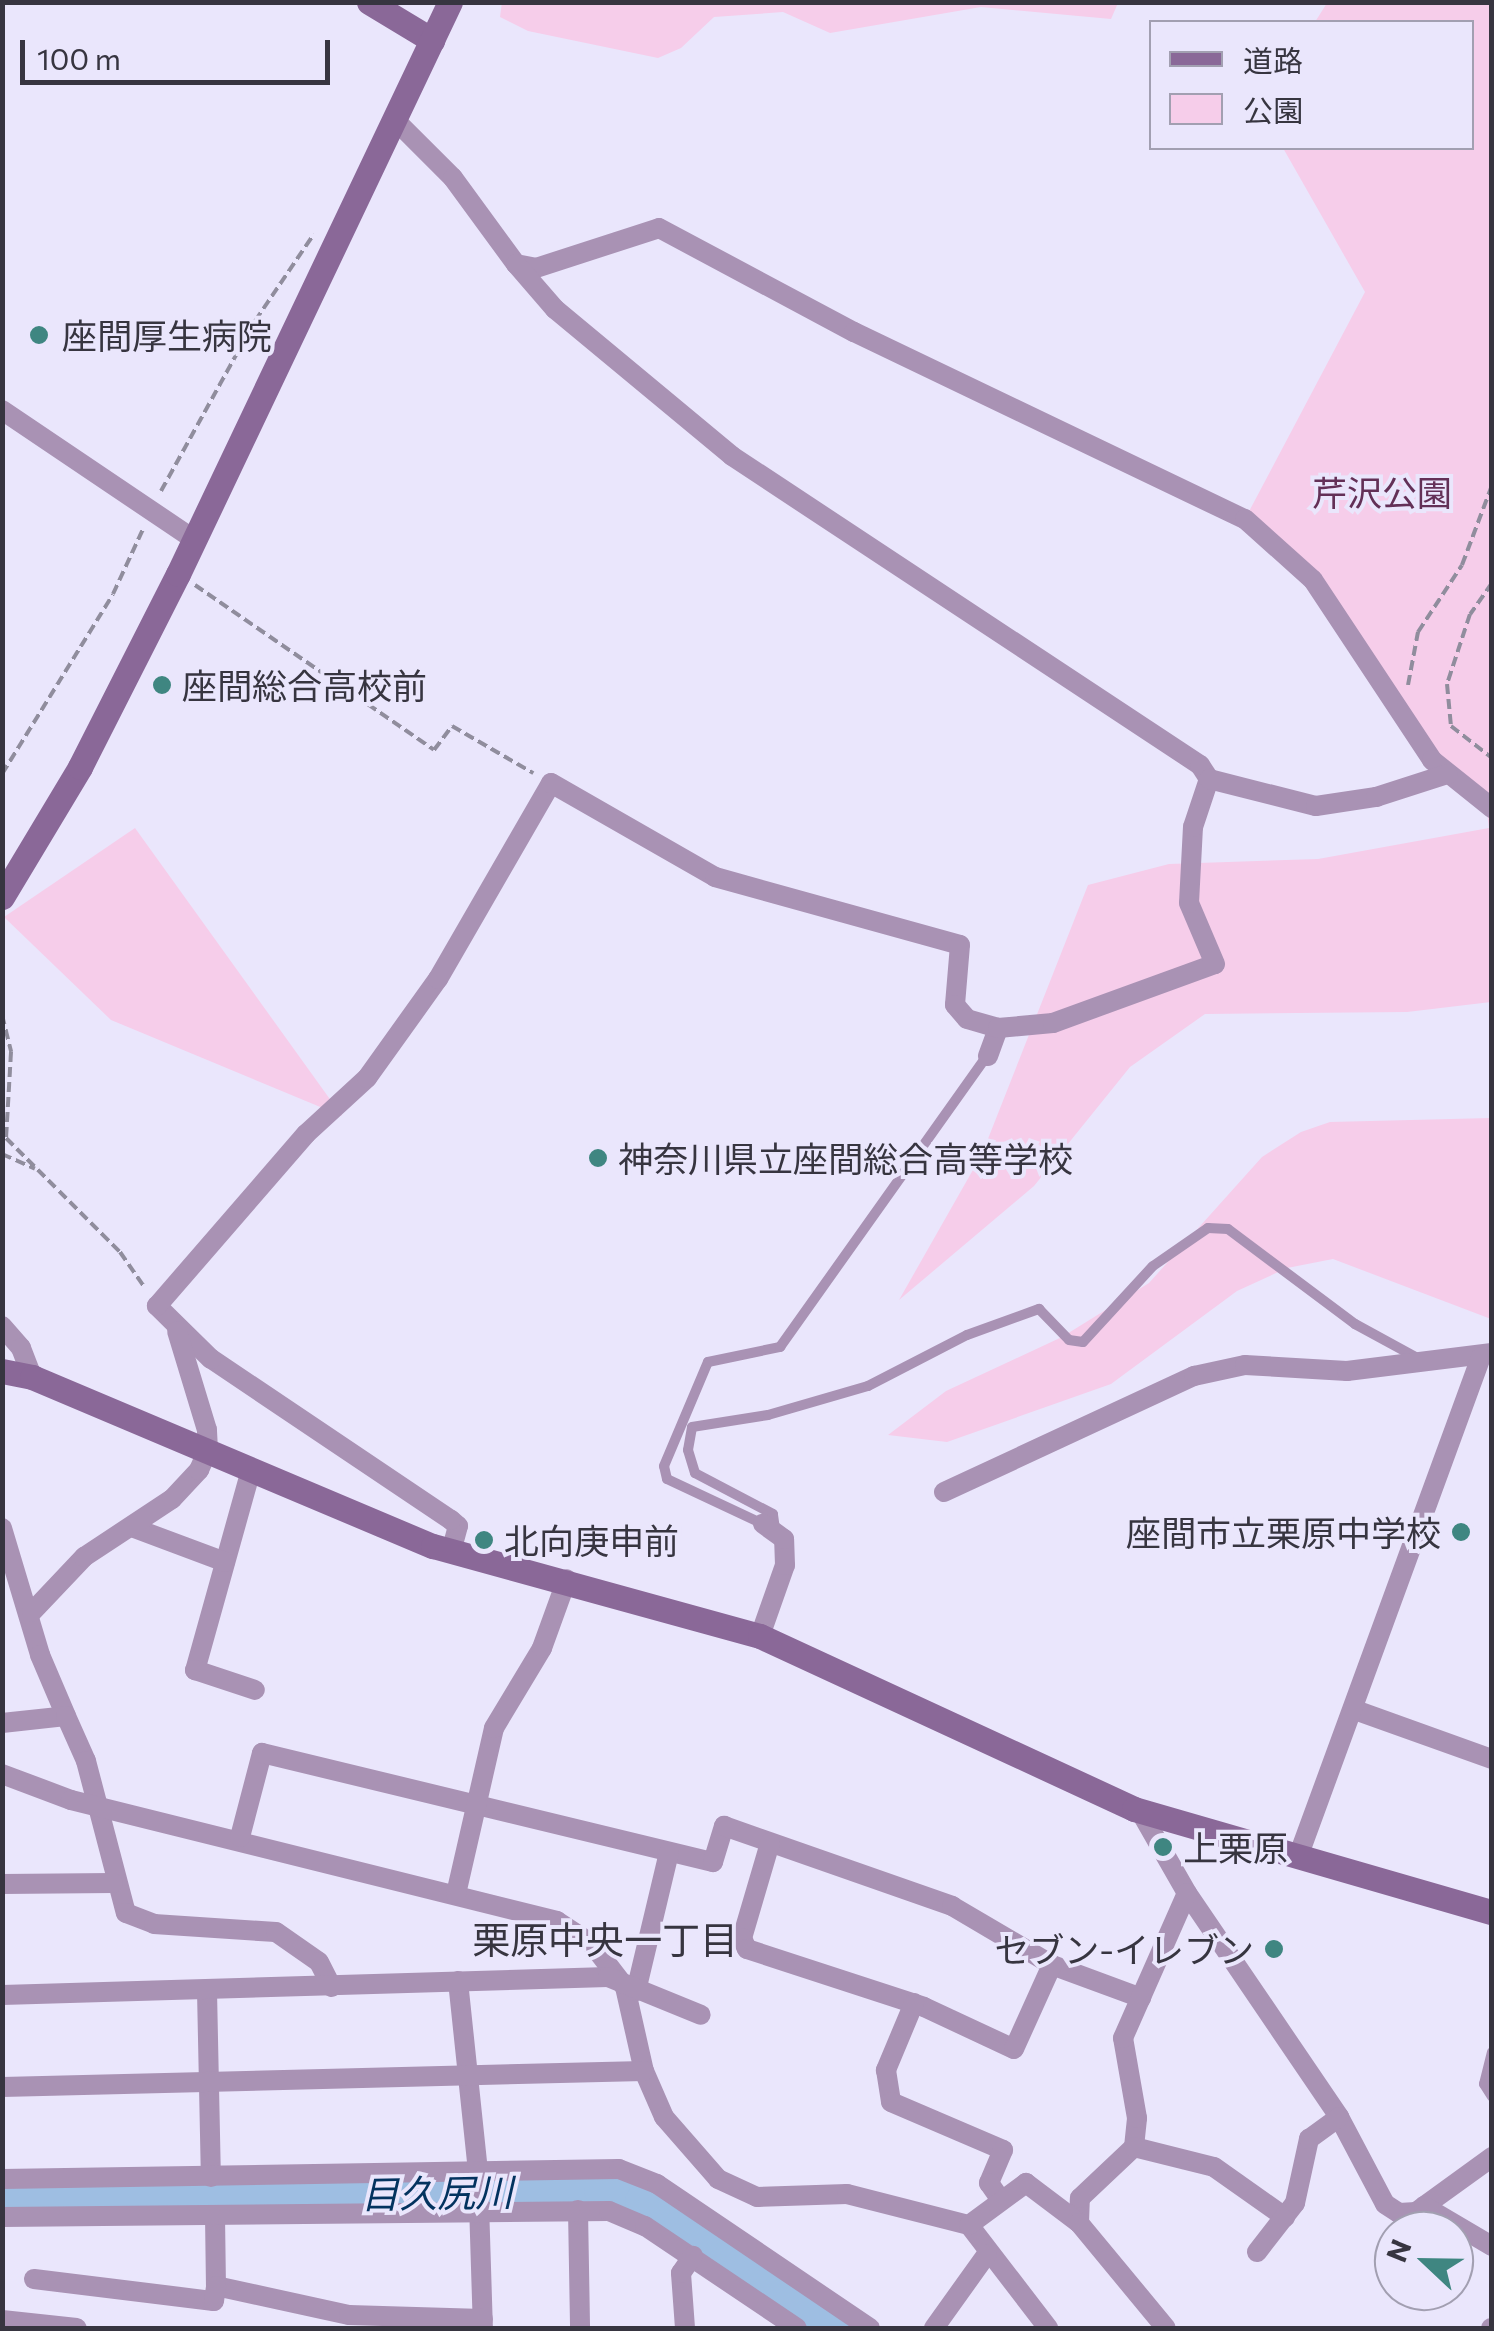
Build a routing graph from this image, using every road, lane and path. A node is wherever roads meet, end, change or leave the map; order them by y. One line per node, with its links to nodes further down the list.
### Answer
1 (369, 2): 3 (street)
2 (450, 2): 3 (street)
3 (432, 40): 4 (street)
4 (394, 119): 5 (street); 8 (street)
5 (516, 264): 11 (street); 14 (street)
6 (2, 410): 8 (street)
7 (1492, 485): 11 (path)
8 (195, 540): 9 (street)
9 (178, 574): 15 (path); 17 (street)
10 (1492, 583): 12 (path)
11 (1402, 714): 13 (street)
12 (1492, 758)
13 (1447, 774): 14 (street); 16 (street)
14 (1208, 779): 19 (street)
15 (551, 783): 19 (street); 23 (street)
16 (1492, 808)
17 (6, 892)
18 (2, 1015): 22 (path)
19 (998, 1028): 20 (street)
20 (988, 1056): 33 (lane)
21 (2, 1154): 22 (path)
22 (39, 1170): 23 (path)
23 (157, 1306): 25 (street)
24 (2, 1326): 29 (street)
25 (176, 1329): 30 (street); 36 (street)
26 (1486, 1355): 27 (street); 43 (street)
27 (1426, 1362): 32 (street); 33 (lane)
28 (2, 1371): 29 (street)
29 (32, 1376): 30 (street)
30 (208, 1450): 31 (street); 35 (street)
31 (251, 1470): 36 (street); 37 (street)
32 (944, 1492)
33 (769, 1526): 41 (street)
34 (2, 1528): 38 (street)
35 (134, 1528): 37 (street); 40 (street)
36 (451, 1552): 39 (street)
37 (225, 1562): 42 (street)
38 (11, 1576): 40 (street)
39 (567, 1579): 41 (street); 49 (street)
40 (32, 1612): 44 (street)
41 (760, 1636): 50 (street)
42 (254, 1690)
43 (1355, 1710): 46 (street); 54 (street)
44 (66, 1716): 45 (street); 48 (street)
45 (2, 1722)
46 (1492, 1759)
47 (2, 1774): 48 (street)
48 (99, 1806): 51 (street); 55 (street)
49 (474, 1806): 51 (street); 53 (street); 58 (street)
50 (1140, 1811): 54 (street); 57 (street)
51 (240, 1837): 58 (street)
52 (770, 1843): 53 (street); 60 (street); 67 (street)
53 (669, 1852): 63 (street)
54 (1298, 1858): 59 (street)
55 (113, 1883): 56 (street); 62 (street)
56 (2, 1884)
57 (1187, 1893): 66 (street); 75 (street)
58 (456, 1894): 63 (street)
59 (1492, 1912)
60 (1052, 1965): 66 (street); 67 (street)
61 (458, 1981): 62 (street); 63 (street); 71 (street)
62 (332, 1986): 64 (street)
63 (630, 1989): 68 (street); 70 (street)
64 (207, 1990): 65 (street); 72 (street)
65 (2, 1994)
66 (1141, 1998): 76 (street)
67 (914, 2003): 82 (street)
68 (702, 2015)
69 (1492, 2052): 74 (lane)
70 (644, 2071): 71 (street); 80 (street)
71 (469, 2078): 72 (street); 78 (street)
72 (209, 2085): 73 (street); 79 (street)
73 (2, 2086)
74 (1492, 2097)
75 (1339, 2117): 83 (street); 88 (street)
76 (1134, 2147): 88 (street); 90 (street)
77 (1492, 2158): 83 (street)
78 (478, 2174): 79 (street); 84 (street); 86 (street)
79 (211, 2177): 81 (street)
80 (718, 2178): 86 (street); 91 (street)
81 (2, 2179)
82 (1001, 2200): 90 (street); 91 (street)
83 (1424, 2206): 92 (street)
84 (479, 2207): 85 (street); 87 (street); 99 (street)
85 (578, 2210): 95 (street); 102 (street)
86 (697, 2211): 105 (street)
87 (214, 2216): 89 (street); 97 (street)
88 (1284, 2216): 93 (street)
89 (2, 2217)
90 (1079, 2223): 108 (street)
91 (970, 2225): 94 (street)
92 (1492, 2246)
93 (1258, 2252)
94 (987, 2254): 106 (street); 107 (street)
95 (693, 2256): 103 (street); 104 (street)
96 (34, 2279): 97 (street)
97 (216, 2286): 99 (street)
98 (2, 2320): 100 (street)
99 (483, 2324)
100 (29, 2327): 101 (street)
101 (77, 2328)
102 (580, 2328)
103 (685, 2328)
104 (797, 2328)
105 (870, 2328)
106 (934, 2328)
107 (1048, 2328)
108 (1166, 2328)

